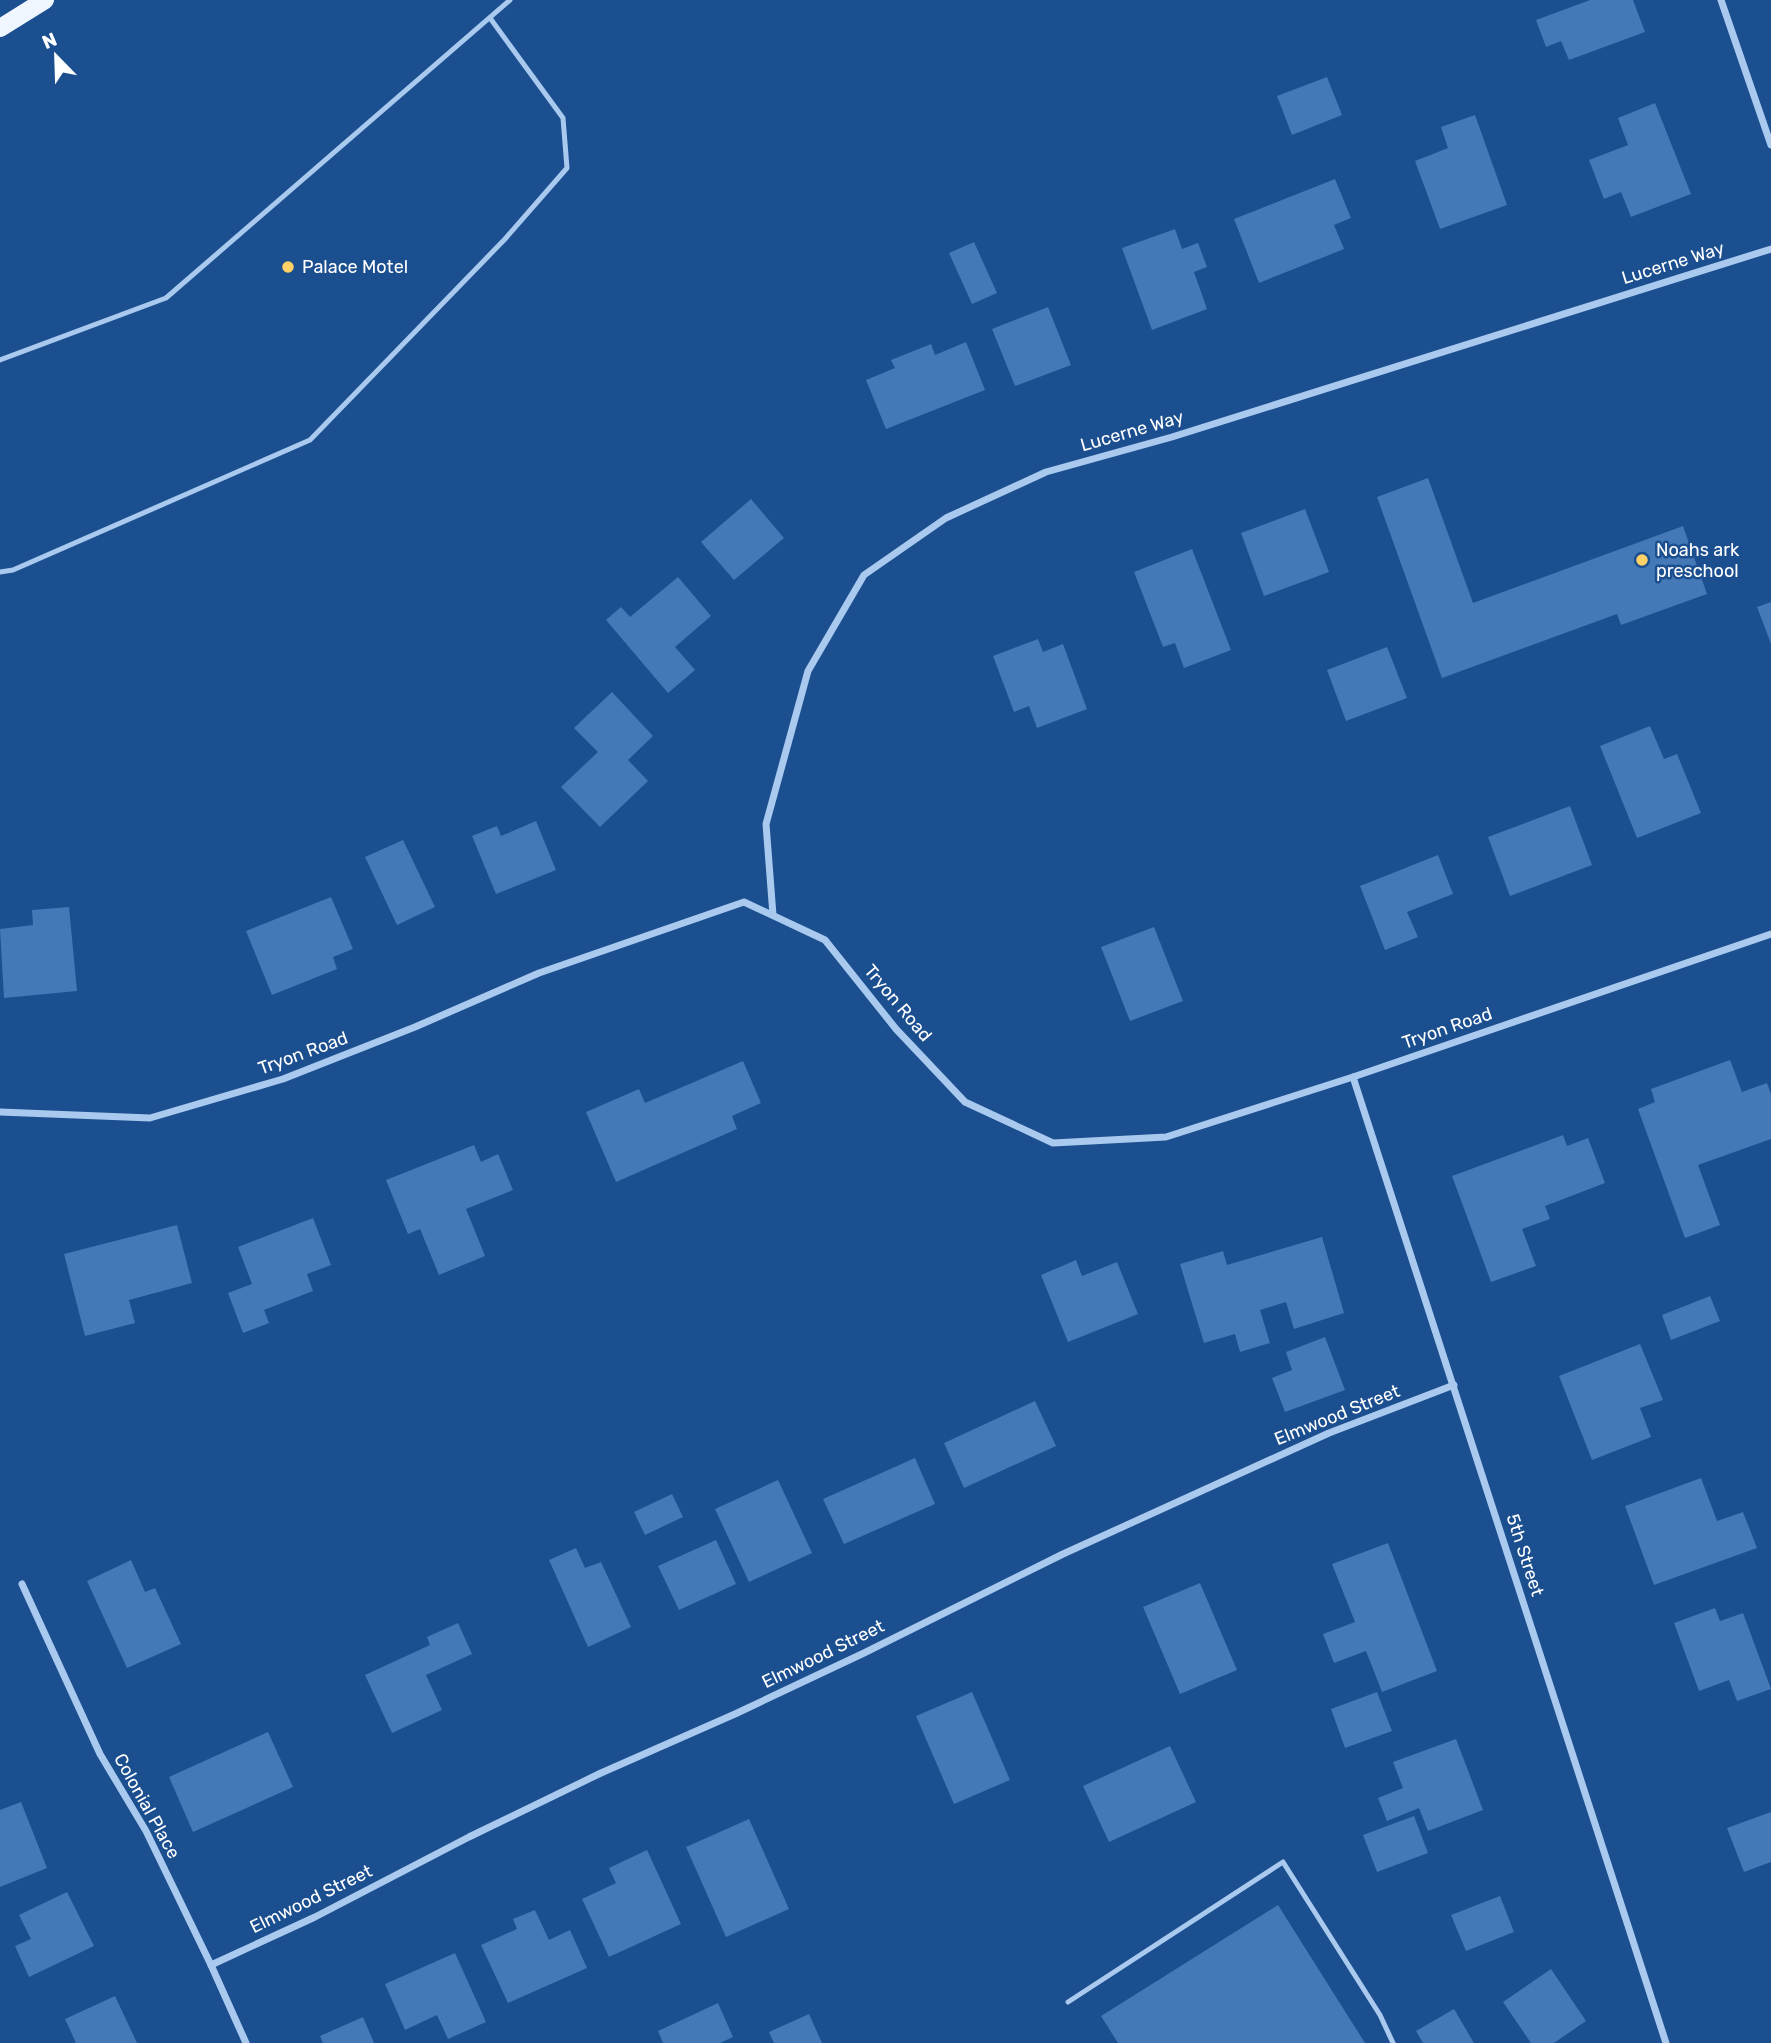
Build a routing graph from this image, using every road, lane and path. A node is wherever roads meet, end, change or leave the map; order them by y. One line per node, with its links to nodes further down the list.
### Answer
1 (46, 0): 5 (main road)
2 (510, 0): 4 (lane)
3 (1721, 0): 6 (street)
4 (490, 18): 8 (lane); 9 (lane)
5 (0, 27)
6 (1771, 145)
7 (1771, 249): 10 (street, Lucerne Way)
8 (0, 360)
9 (0, 572)
10 (773, 915): 12 (street, Tryon Road); 13 (street, Tryon Road)
11 (1771, 934): 12 (street, Tryon Road)
12 (1353, 1077): 14 (street, 5th Street)
13 (0, 1112)
14 (1454, 1385): 16 (street, Elmwood Street); 20 (street, 5th Street)
15 (22, 1584): 16 (street, Colonial Place)
16 (211, 1965): 18 (street, Colonial Place)
17 (1068, 2002): 19 (lane)
18 (246, 2043)
19 (1393, 2043)
20 (1666, 2043)

